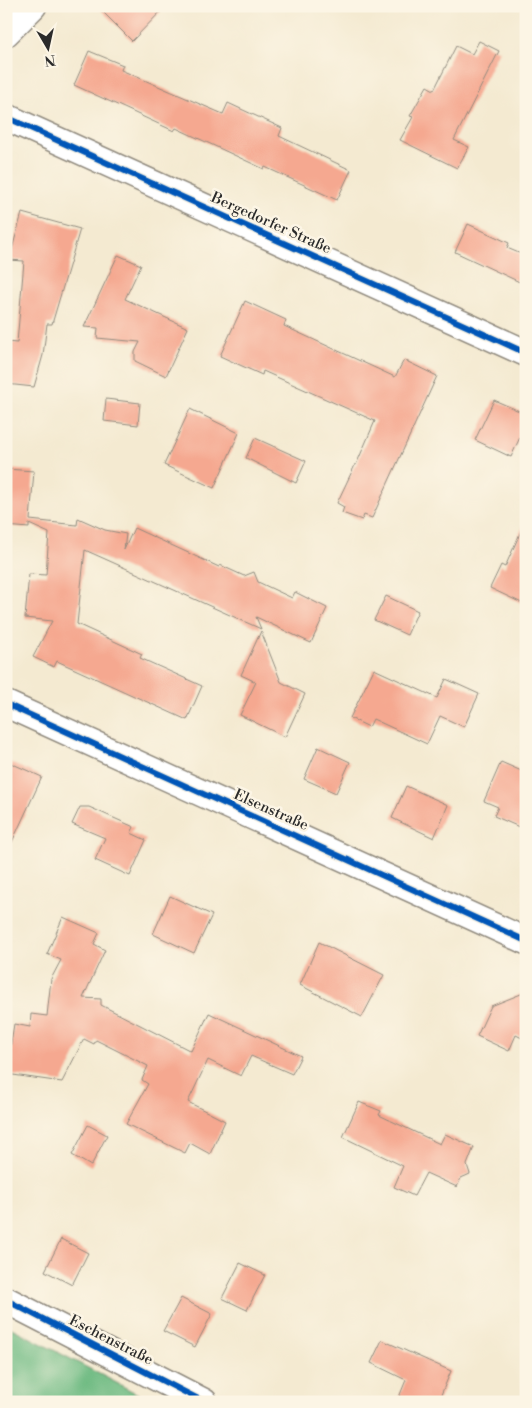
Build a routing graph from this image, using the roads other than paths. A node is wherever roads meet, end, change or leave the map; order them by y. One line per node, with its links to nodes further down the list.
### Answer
1 (33, 6): 2 (street)
2 (6, 33)
3 (6, 117): 4 (street, Bergedorfer Straße)
4 (526, 353)
5 (6, 704): 6 (street, Elsenstraße)
6 (526, 940)
7 (6, 1300): 8 (street, Eschenstraße)
8 (204, 1402)

